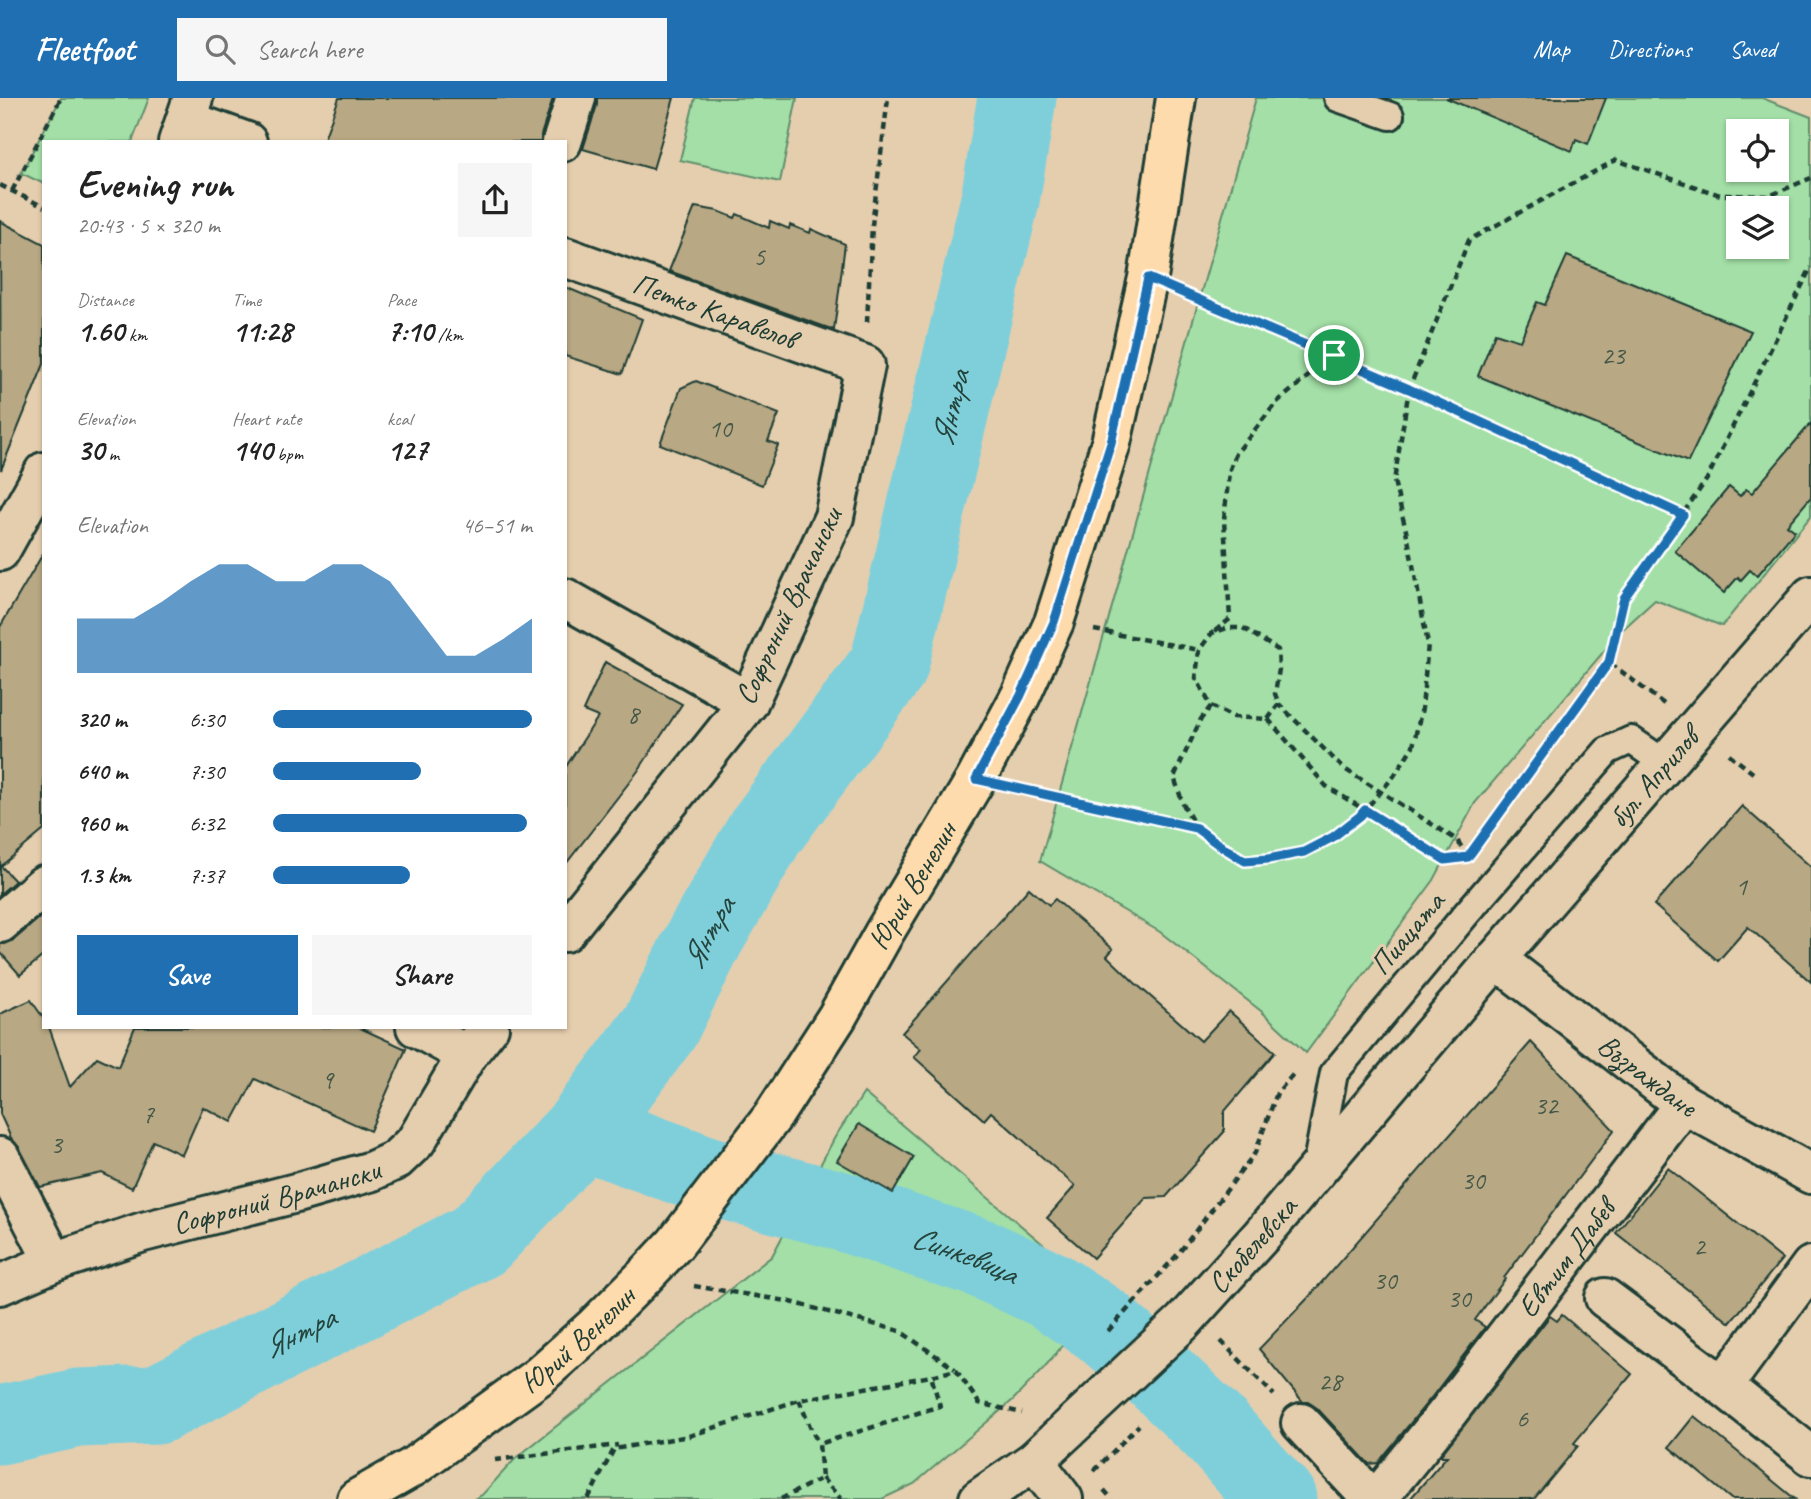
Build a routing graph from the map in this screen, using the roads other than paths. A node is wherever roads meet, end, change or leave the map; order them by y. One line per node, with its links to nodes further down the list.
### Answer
1 (576, 98): 7 (street)
2 (1176, 98): 34 (main road, Юрий Венелин)
3 (1338, 98): 4 (lane)
4 (1390, 116)
5 (186, 120): 6 (street)
6 (241, 140)
7 (563, 140)
8 (567, 258): 9 (street, Петко Каравелов)
9 (865, 365): 14 (street, Софроний Врачански)
10 (42, 476): 11 (street)
11 (0, 551)
12 (1811, 596): 15 (street, бул. Априлов)
13 (567, 599): 14 (street)
14 (748, 703): 18 (street, Софроний Врачански)
15 (1666, 764): 19 (street, бул. Априлов); 24 (lane, Пиацата)
16 (42, 887): 17 (street)
17 (0, 923)
18 (567, 929)
19 (1496, 959): 22 (street, Възраждане); 24 (street, Скобелевска)
20 (425, 1029): 21 (street)
21 (478, 1041): 26 (street, Софроний Врачански)
22 (1684, 1104): 25 (street, Възраждане); 37 (street, Евтим Дабев)
23 (0, 1157): 26 (street)
24 (1316, 1170): 32 (street, Скобелевска)
25 (1811, 1174)
26 (54, 1262): 28 (street, Софроний Врачански)
27 (1811, 1266): 30 (street)
28 (0, 1285)
29 (1605, 1298): 30 (street)
30 (1723, 1386): 33 (street)
31 (1301, 1423): 37 (street)
32 (1052, 1444): 35 (street, Скобелевска); 36 (street)
33 (1811, 1456)
34 (357, 1499)
35 (979, 1499)
36 (1063, 1499)
37 (1374, 1499)

